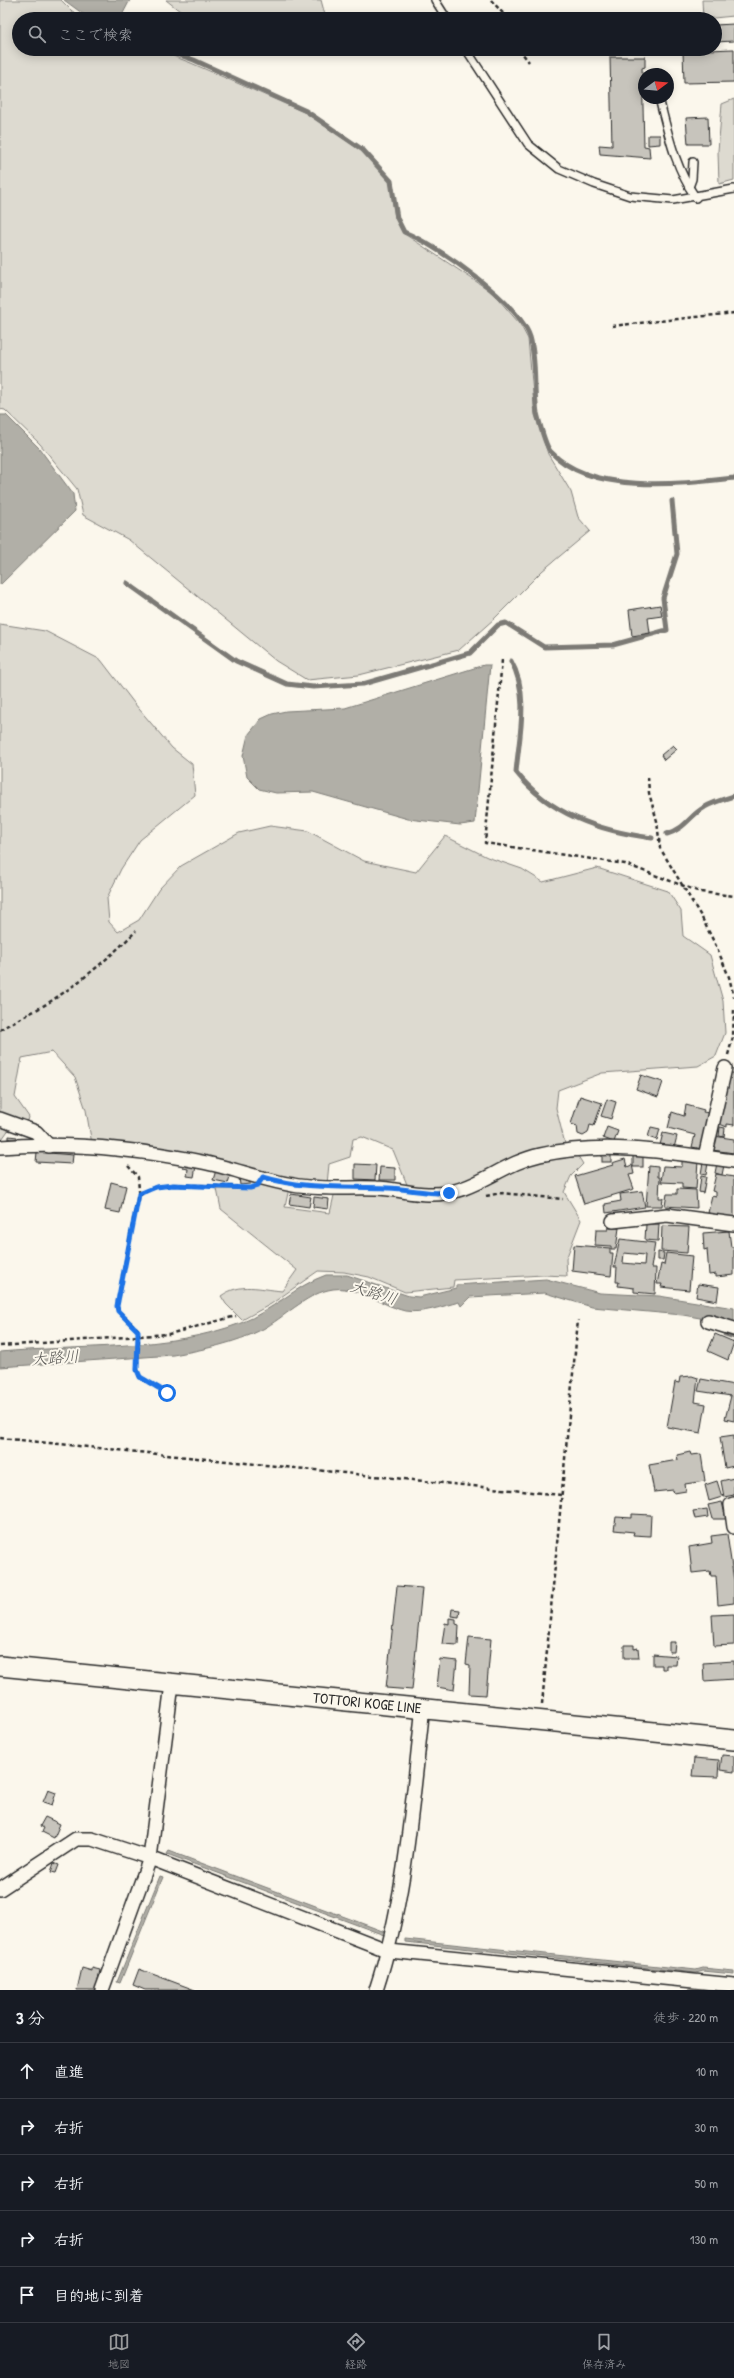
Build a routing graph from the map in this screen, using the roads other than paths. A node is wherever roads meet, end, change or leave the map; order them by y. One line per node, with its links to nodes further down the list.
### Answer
1 (435, 0): 2 (lane)
2 (443, 12)
3 (471, 56): 8 (lane)
4 (661, 104): 6 (lane)
5 (693, 162): 6 (lane)
6 (689, 187): 8 (lane)
7 (734, 190): 8 (lane)
8 (696, 198)
9 (725, 1068): 13 (street)
10 (0, 1119): 11 (street)
11 (49, 1146): 12 (street); 13 (street)
12 (0, 1147)
13 (705, 1157): 14 (street)
14 (734, 1161)
15 (613, 1221): 16 (street)
16 (734, 1224)
17 (708, 1321): 18 (street)
18 (734, 1329)
19 (734, 1504): 20 (street)
20 (734, 1527)
21 (0, 1666): 22 (main road, TOTTORI KOGE LINE)
22 (172, 1684): 23 (main road, TOTTORI KOGE LINE); 25 (street)
23 (423, 1707): 24 (main road, TOTTORI KOGE LINE); 27 (street)
24 (734, 1740)
25 (150, 1858): 26 (street); 27 (street); 29 (street)
26 (0, 1889)
27 (389, 1951): 28 (street); 30 (street)
28 (734, 1985)
29 (102, 1990)
30 (376, 1990)

